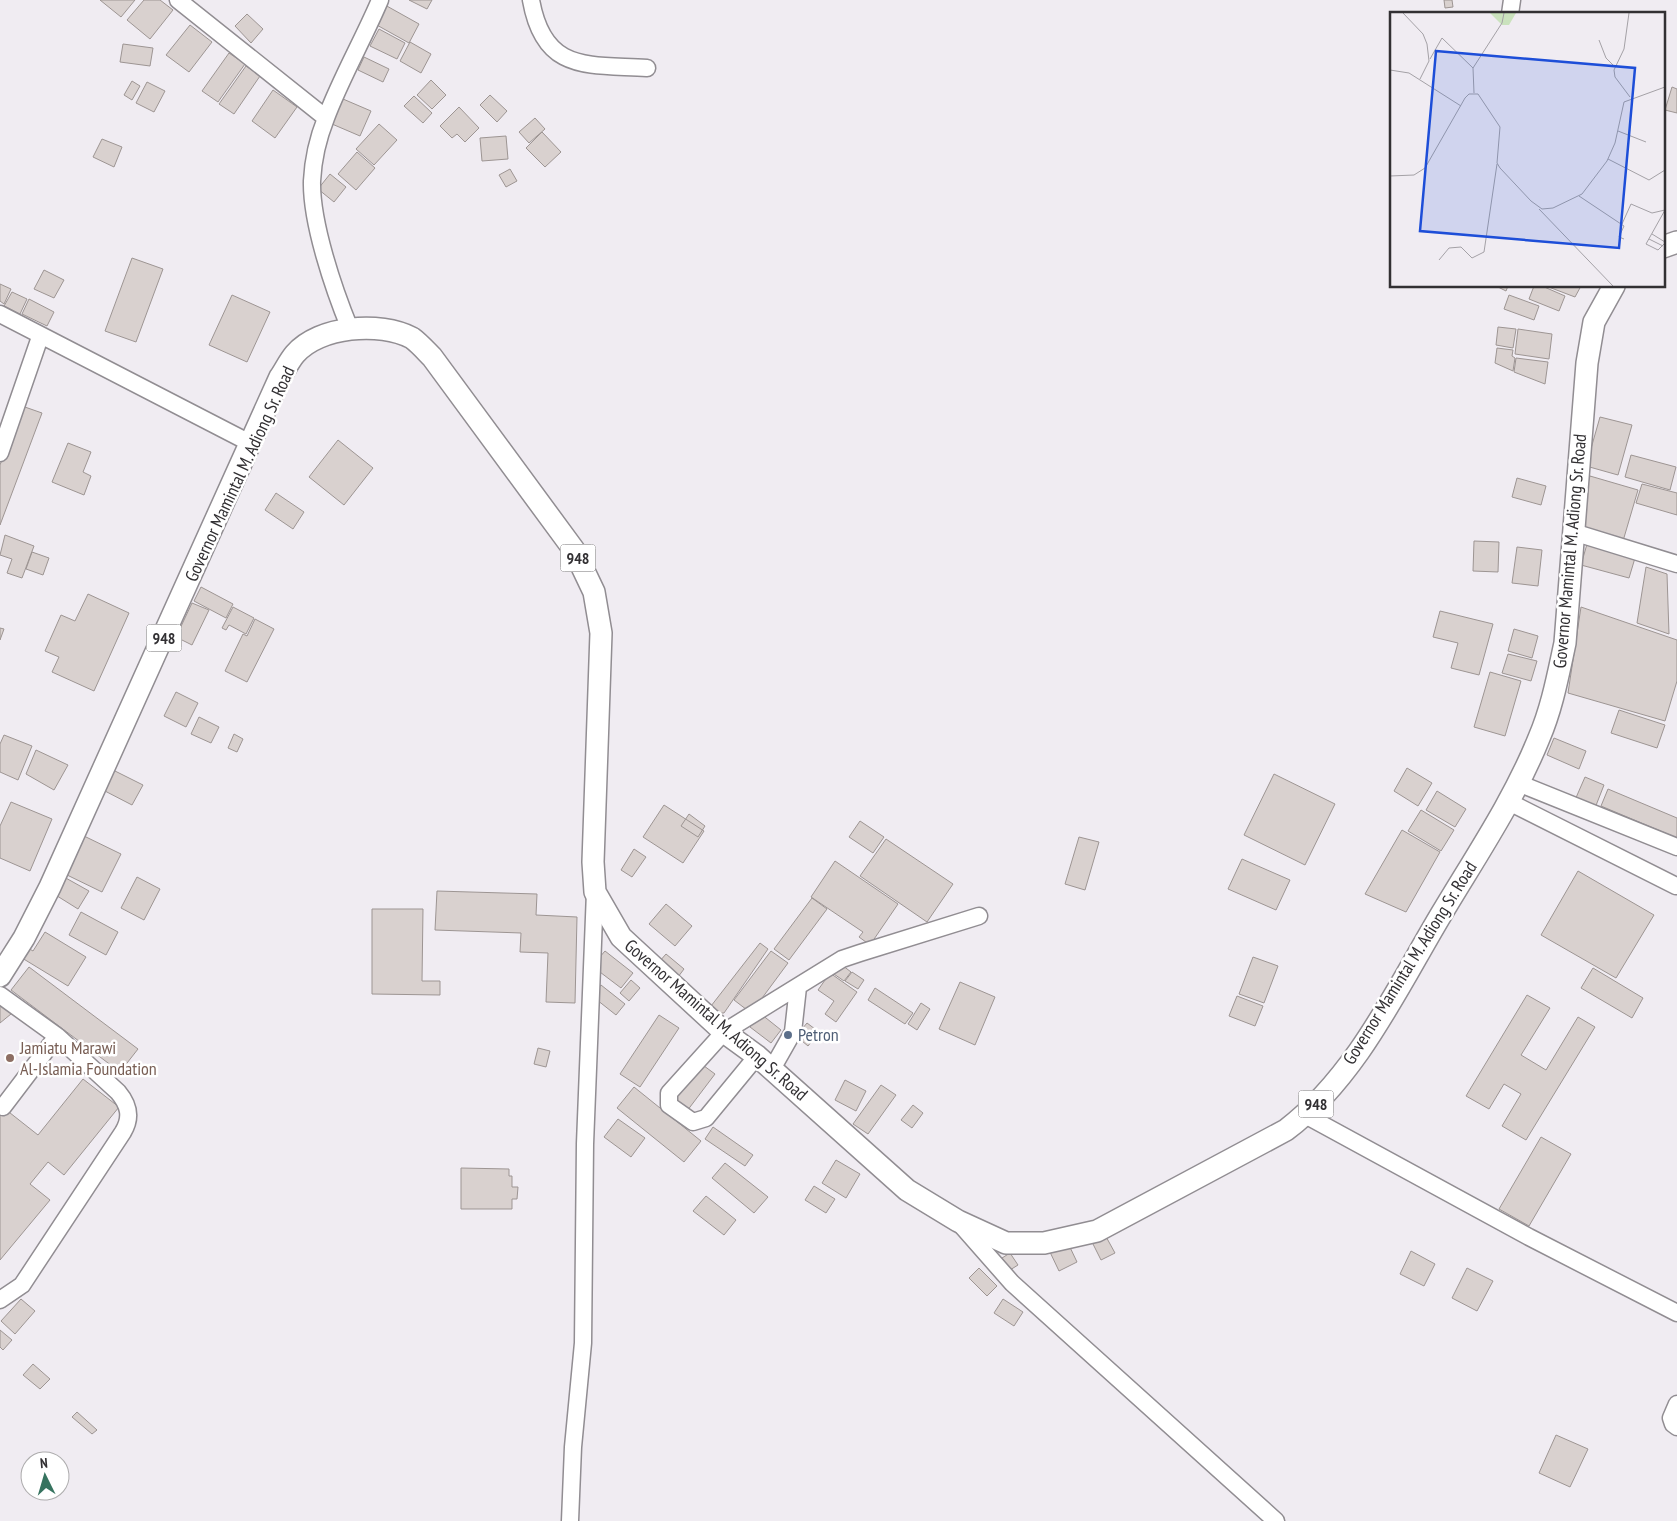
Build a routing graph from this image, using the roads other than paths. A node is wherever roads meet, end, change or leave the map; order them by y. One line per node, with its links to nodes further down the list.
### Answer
1 (178, 0): 5 (street)
2 (380, 0): 5 (street)
3 (531, 0): 4 (street)
4 (647, 68)
5 (326, 118): 10 (street)
6 (1677, 242): 7 (main road)
7 (1664, 247)
8 (1613, 288): 14 (main road, Governor Mamintal M. Adiong Sr. Road / 948)
9 (0, 314): 11 (street)
10 (350, 329): 12 (main road, Governor Mamintal M. Adiong Sr. Road / 948); 19 (main road, Governor Mamintal M. Adiong Sr. Road / 948)
11 (40, 337): 12 (street); 13 (street)
12 (250, 443): 21 (main road, Governor Mamintal M. Adiong Sr. Road / 948)
13 (0, 453)
14 (1573, 532): 15 (street); 16 (main road, Governor Mamintal M. Adiong Sr. Road / 948)
15 (1677, 564)
16 (1514, 792): 17 (street); 18 (street); 28 (main road, Governor Mamintal M. Adiong Sr. Road / 948)
17 (1677, 847)
18 (1676, 886)
19 (595, 892): 24 (main road, Governor Mamintal M. Adiong Sr. Road / 948); 34 (street)
20 (979, 916): 22 (street)
21 (0, 976)
22 (798, 988): 24 (street); 26 (street)
23 (0, 995): 25 (street)
24 (724, 1032): 26 (main road, Governor Mamintal M. Adiong Sr. Road / 948); 26 (street)
25 (57, 1036): 27 (street); 30 (street)
26 (765, 1063): 29 (main road, Governor Mamintal M. Adiong Sr. Road / 948)
27 (3, 1107)
28 (1306, 1115): 29 (main road, Governor Mamintal M. Adiong Sr. Road / 948); 31 (street)
29 (958, 1222): 35 (street)
30 (0, 1300)
31 (1677, 1313)
32 (1677, 1404): 33 (street)
33 (1677, 1427)
34 (570, 1521)
35 (1276, 1521)

